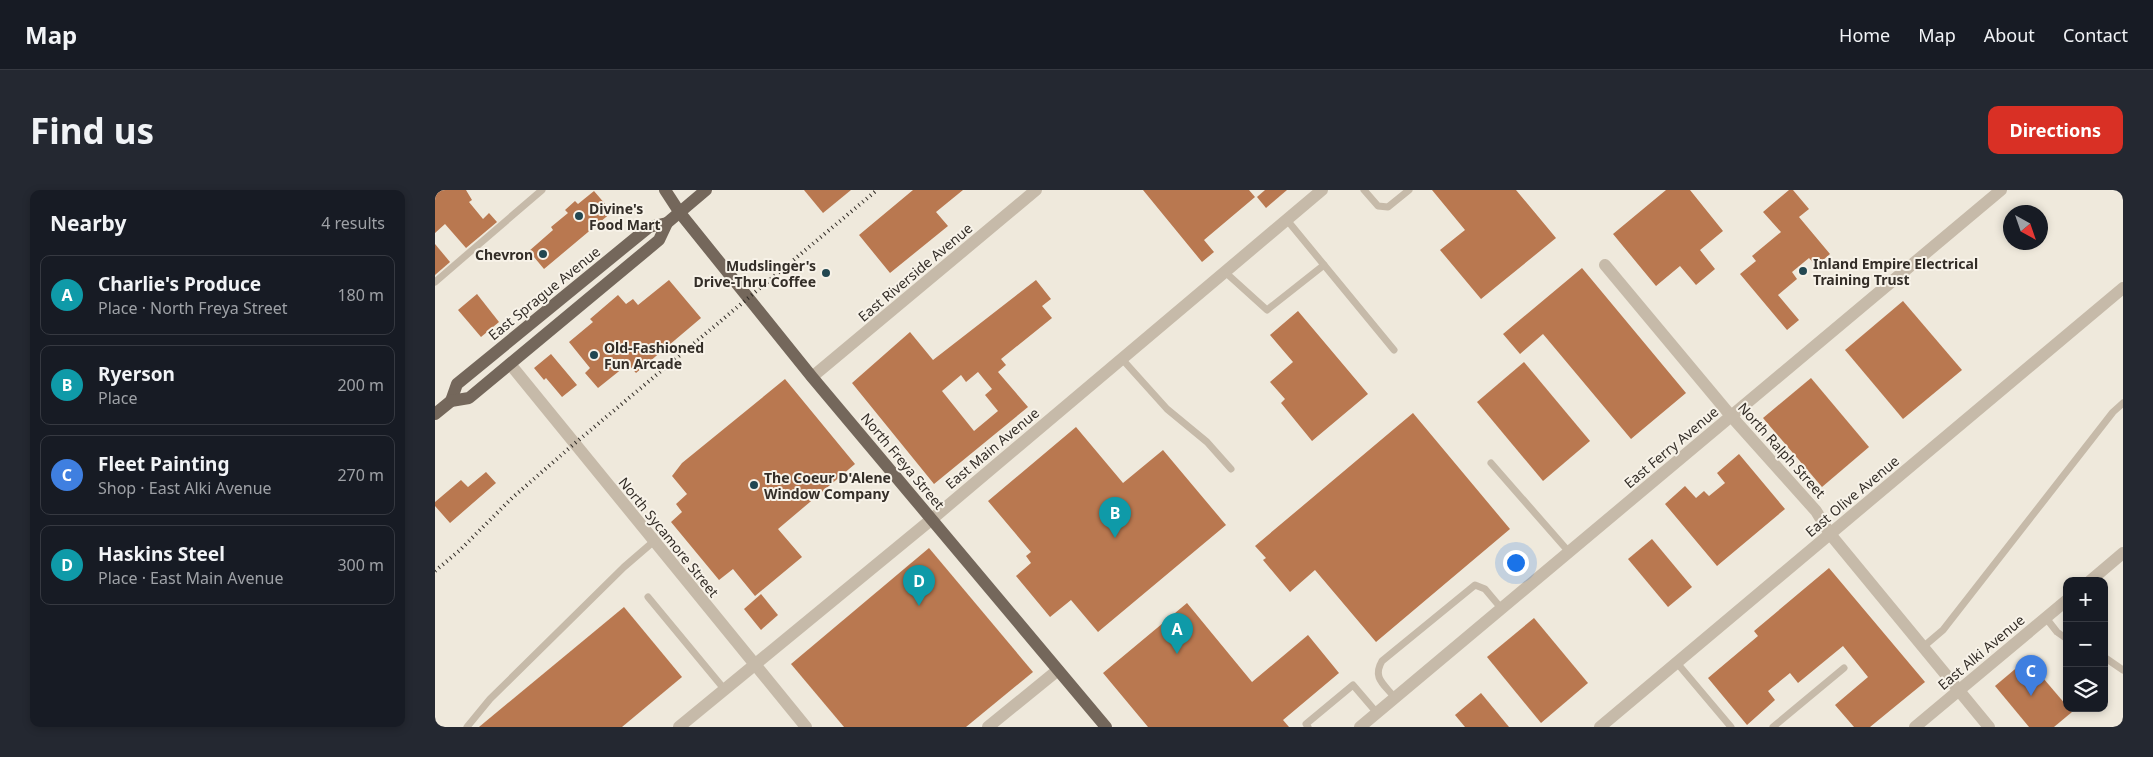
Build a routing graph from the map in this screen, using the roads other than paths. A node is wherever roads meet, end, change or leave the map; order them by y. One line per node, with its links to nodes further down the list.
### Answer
1 (542, 190): 16 (lane)
2 (656, 190): 10 (main road)
3 (665, 190): 10 (main road)
4 (706, 190): 10 (main road, East Sprague Avenue)
5 (1036, 190): 21 (street, East Riverside Avenue)
6 (1322, 190): 11 (street, East Main Avenue)
7 (1364, 190): 8 (lane)
8 (1409, 190)
9 (2001, 190): 25 (street, East Ferry Avenue)
10 (680, 213): 12 (main road, East Sprague Avenue); 21 (main road, North Freya Street)
11 (1287, 220): 13 (lane); 15 (street, East Main Avenue)
12 (667, 223): 20 (main road, East Sprague Avenue); 22 (main road, East Sprague Avenue)
13 (1324, 265): 15 (lane); 18 (lane)
14 (1605, 265): 25 (street, North Ralph Street)
15 (1225, 272): 19 (street, East Main Avenue)
16 (435, 282)
17 (2123, 288): 29 (street, East Olive Avenue)
18 (1394, 350)
19 (1122, 359): 27 (lane); 28 (street, East Main Avenue)
20 (510, 364): 22 (main road, East Sprague Avenue); 30 (street, North Sycamore Street)
21 (813, 377): 28 (main road, North Freya Street)
22 (451, 401): 24 (main road, East Sprague Avenue)
23 (2123, 403): 39 (lane)
24 (435, 414)
25 (1731, 416): 29 (street, North Ralph Street); 31 (street, East Ferry Avenue)
26 (1491, 463): 31 (lane)
27 (1231, 469)
28 (932, 519): 42 (street, East Main Avenue); 44 (main road, North Freya Street)
29 (1831, 534): 39 (street, North Ralph Street); 41 (street, East Olive Avenue)
30 (653, 542): 42 (street, North Sycamore Street); 50 (lane)
31 (1569, 552): 36 (street, East Ferry Avenue)
32 (2123, 553): 33 (street)
33 (2095, 577)
34 (648, 597): 46 (lane)
35 (2063, 603): 37 (street, East Alki Avenue)
36 (1501, 608): 48 (street, East Ferry Avenue); 48 (lane)
37 (2046, 618): 38 (lane); 47 (street, East Alki Avenue)
38 (2063, 636)
39 (1923, 647): 47 (street, North Ralph Street)
40 (2108, 660): 45 (lane)
41 (1677, 663): 57 (street, East Olive Avenue); 58 (lane)
42 (755, 665): 46 (street, East Main Avenue); 52 (street, North Sycamore Street)
43 (1845, 668): 59 (lane)
44 (1058, 670): 53 (street); 54 (main road, North Freya Street)
45 (2123, 670)
46 (725, 690): 51 (street, East Main Avenue)
47 (1959, 690): 60 (street, East Alki Avenue); 61 (street, North Ralph Street)
48 (1395, 698): 49 (street, East Ferry Avenue)
49 (1377, 713): 55 (lane); 56 (street, East Ferry Avenue)
50 (467, 727)
51 (679, 727)
52 (806, 727)
53 (988, 727)
54 (1106, 727)
55 (1308, 727)
56 (1360, 727)
57 (1600, 727)
58 (1731, 727)
59 (1773, 727)
60 (1915, 727)
61 (1989, 727)

